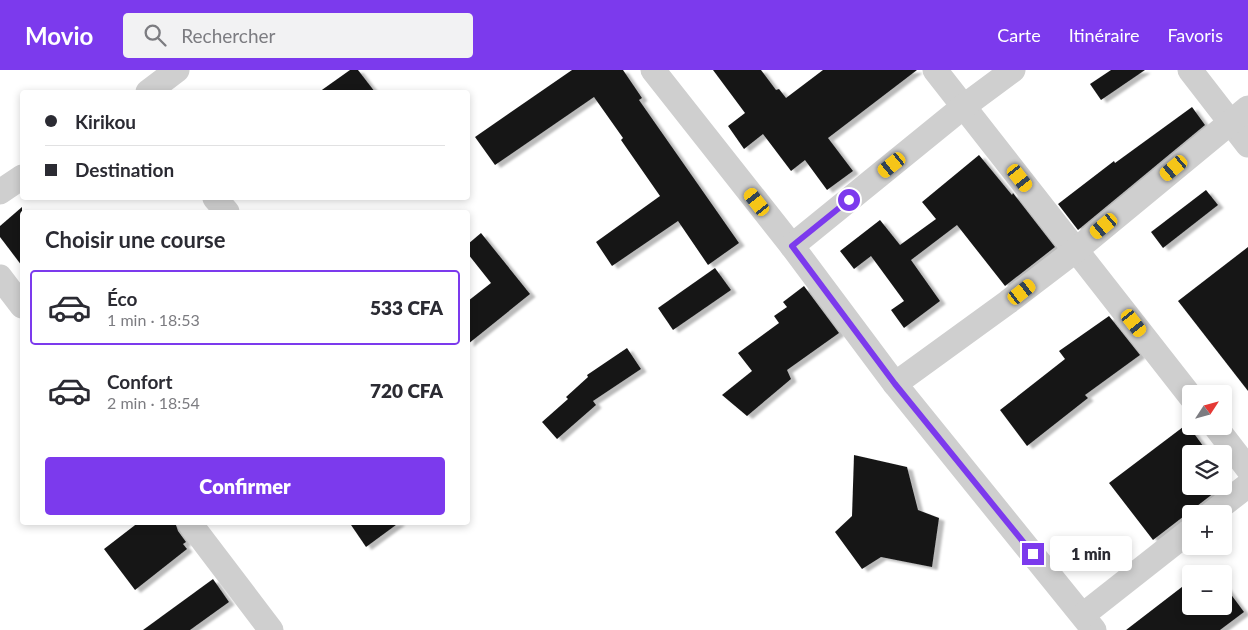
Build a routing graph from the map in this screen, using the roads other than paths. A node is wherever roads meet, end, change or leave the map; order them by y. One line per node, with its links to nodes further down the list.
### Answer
1 (177, 70): 6 (street)
2 (653, 70): 14 (street)
3 (936, 70): 7 (street)
4 (1013, 70): 7 (street)
5 (1190, 70): 8 (street)
6 (151, 90)
7 (964, 106): 14 (street); 15 (street)
8 (1239, 115): 9 (street); 15 (street)
9 (1248, 145)
10 (20, 178): 11 (street)
11 (0, 192)
12 (217, 200): 13 (street)
13 (225, 210)
14 (792, 246): 18 (street)
15 (1076, 250): 18 (street); 19 (street)
16 (0, 277): 17 (street)
17 (20, 303)
18 (895, 384): 26 (street)
19 (1182, 385)
20 (1222, 435): 21 (street)
21 (1248, 469)
22 (1248, 485): 23 (street)
23 (1222, 505)
24 (190, 525): 27 (street)
25 (1182, 538): 26 (street)
26 (1088, 622)
27 (271, 630)

